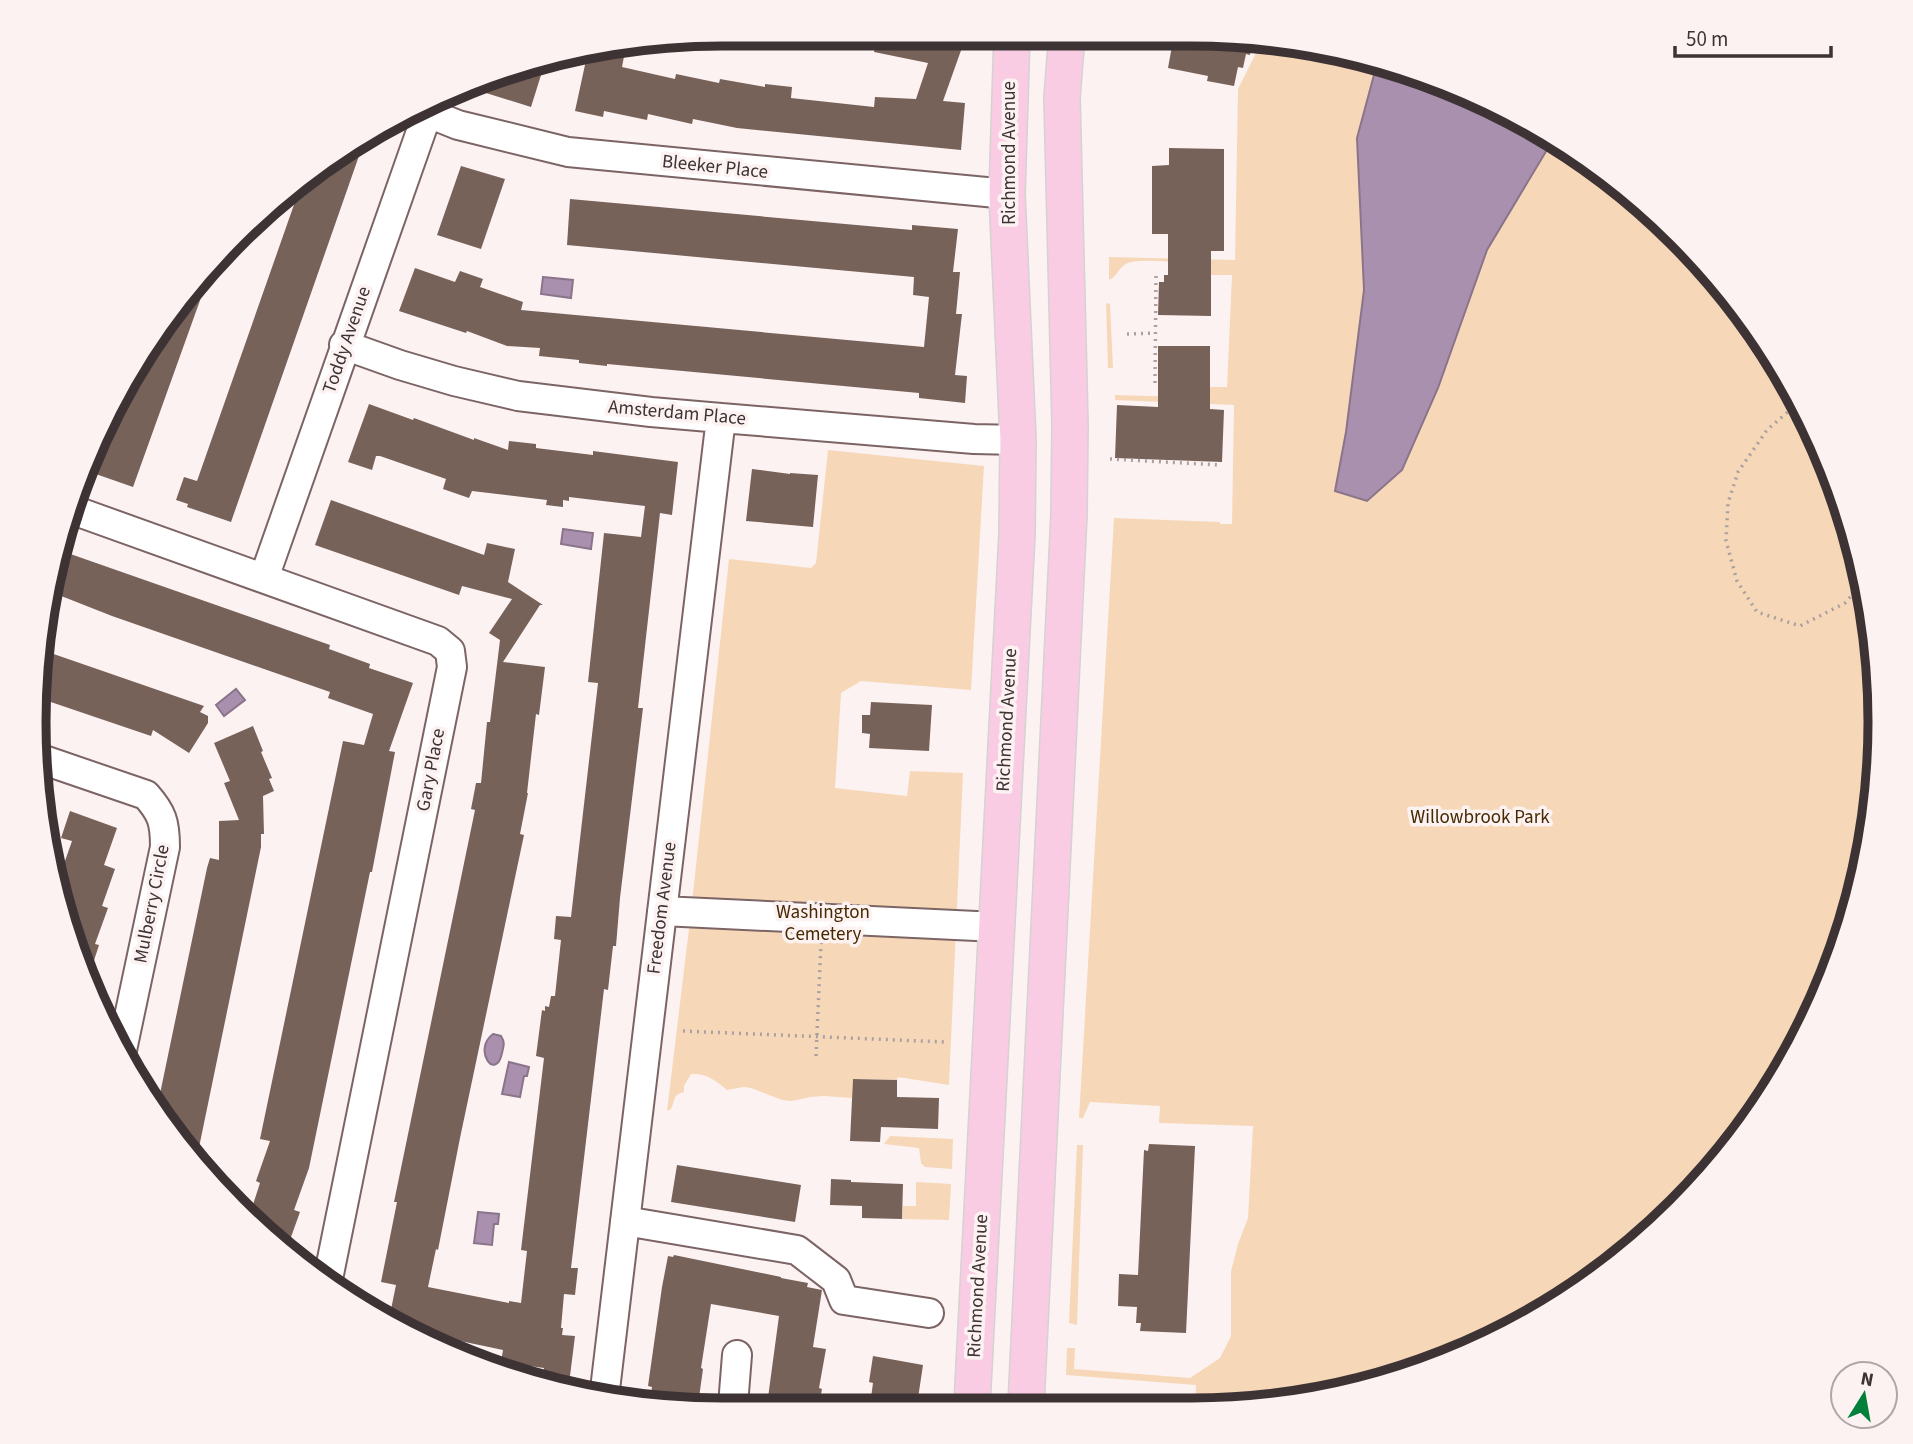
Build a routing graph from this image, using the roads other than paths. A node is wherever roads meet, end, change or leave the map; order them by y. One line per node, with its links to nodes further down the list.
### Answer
1 (1012, 46): 5 (main road, Richmond Avenue)
2 (1065, 46): 22 (main road)
3 (434, 110): 5 (street, Bleeker Place)
4 (428, 113): 6 (street, Toddy Avenue)
5 (1007, 194): 8 (main road, Richmond Avenue)
6 (344, 345): 7 (street, Amsterdam Place); 10 (street, Toddy Avenue)
7 (721, 418): 8 (street, Amsterdam Place); 12 (street, Freedom Avenue)
8 (1018, 440): 13 (main road, Richmond Avenue)
9 (79, 512): 10 (street, Gary Place)
10 (264, 578): 16 (street, Gary Place)
11 (47, 761): 14 (street, Mulberry Circle)
12 (662, 911): 13 (street); 15 (street, Freedom Avenue)
13 (997, 927): 21 (main road, Richmond Avenue)
14 (124, 1039)
15 (625, 1221): 17 (street); 19 (street, Freedom Avenue)
16 (329, 1272)
17 (929, 1313)
18 (737, 1355): 20 (street)
19 (605, 1388)
20 (734, 1398)
21 (972, 1398)
22 (1026, 1398)

